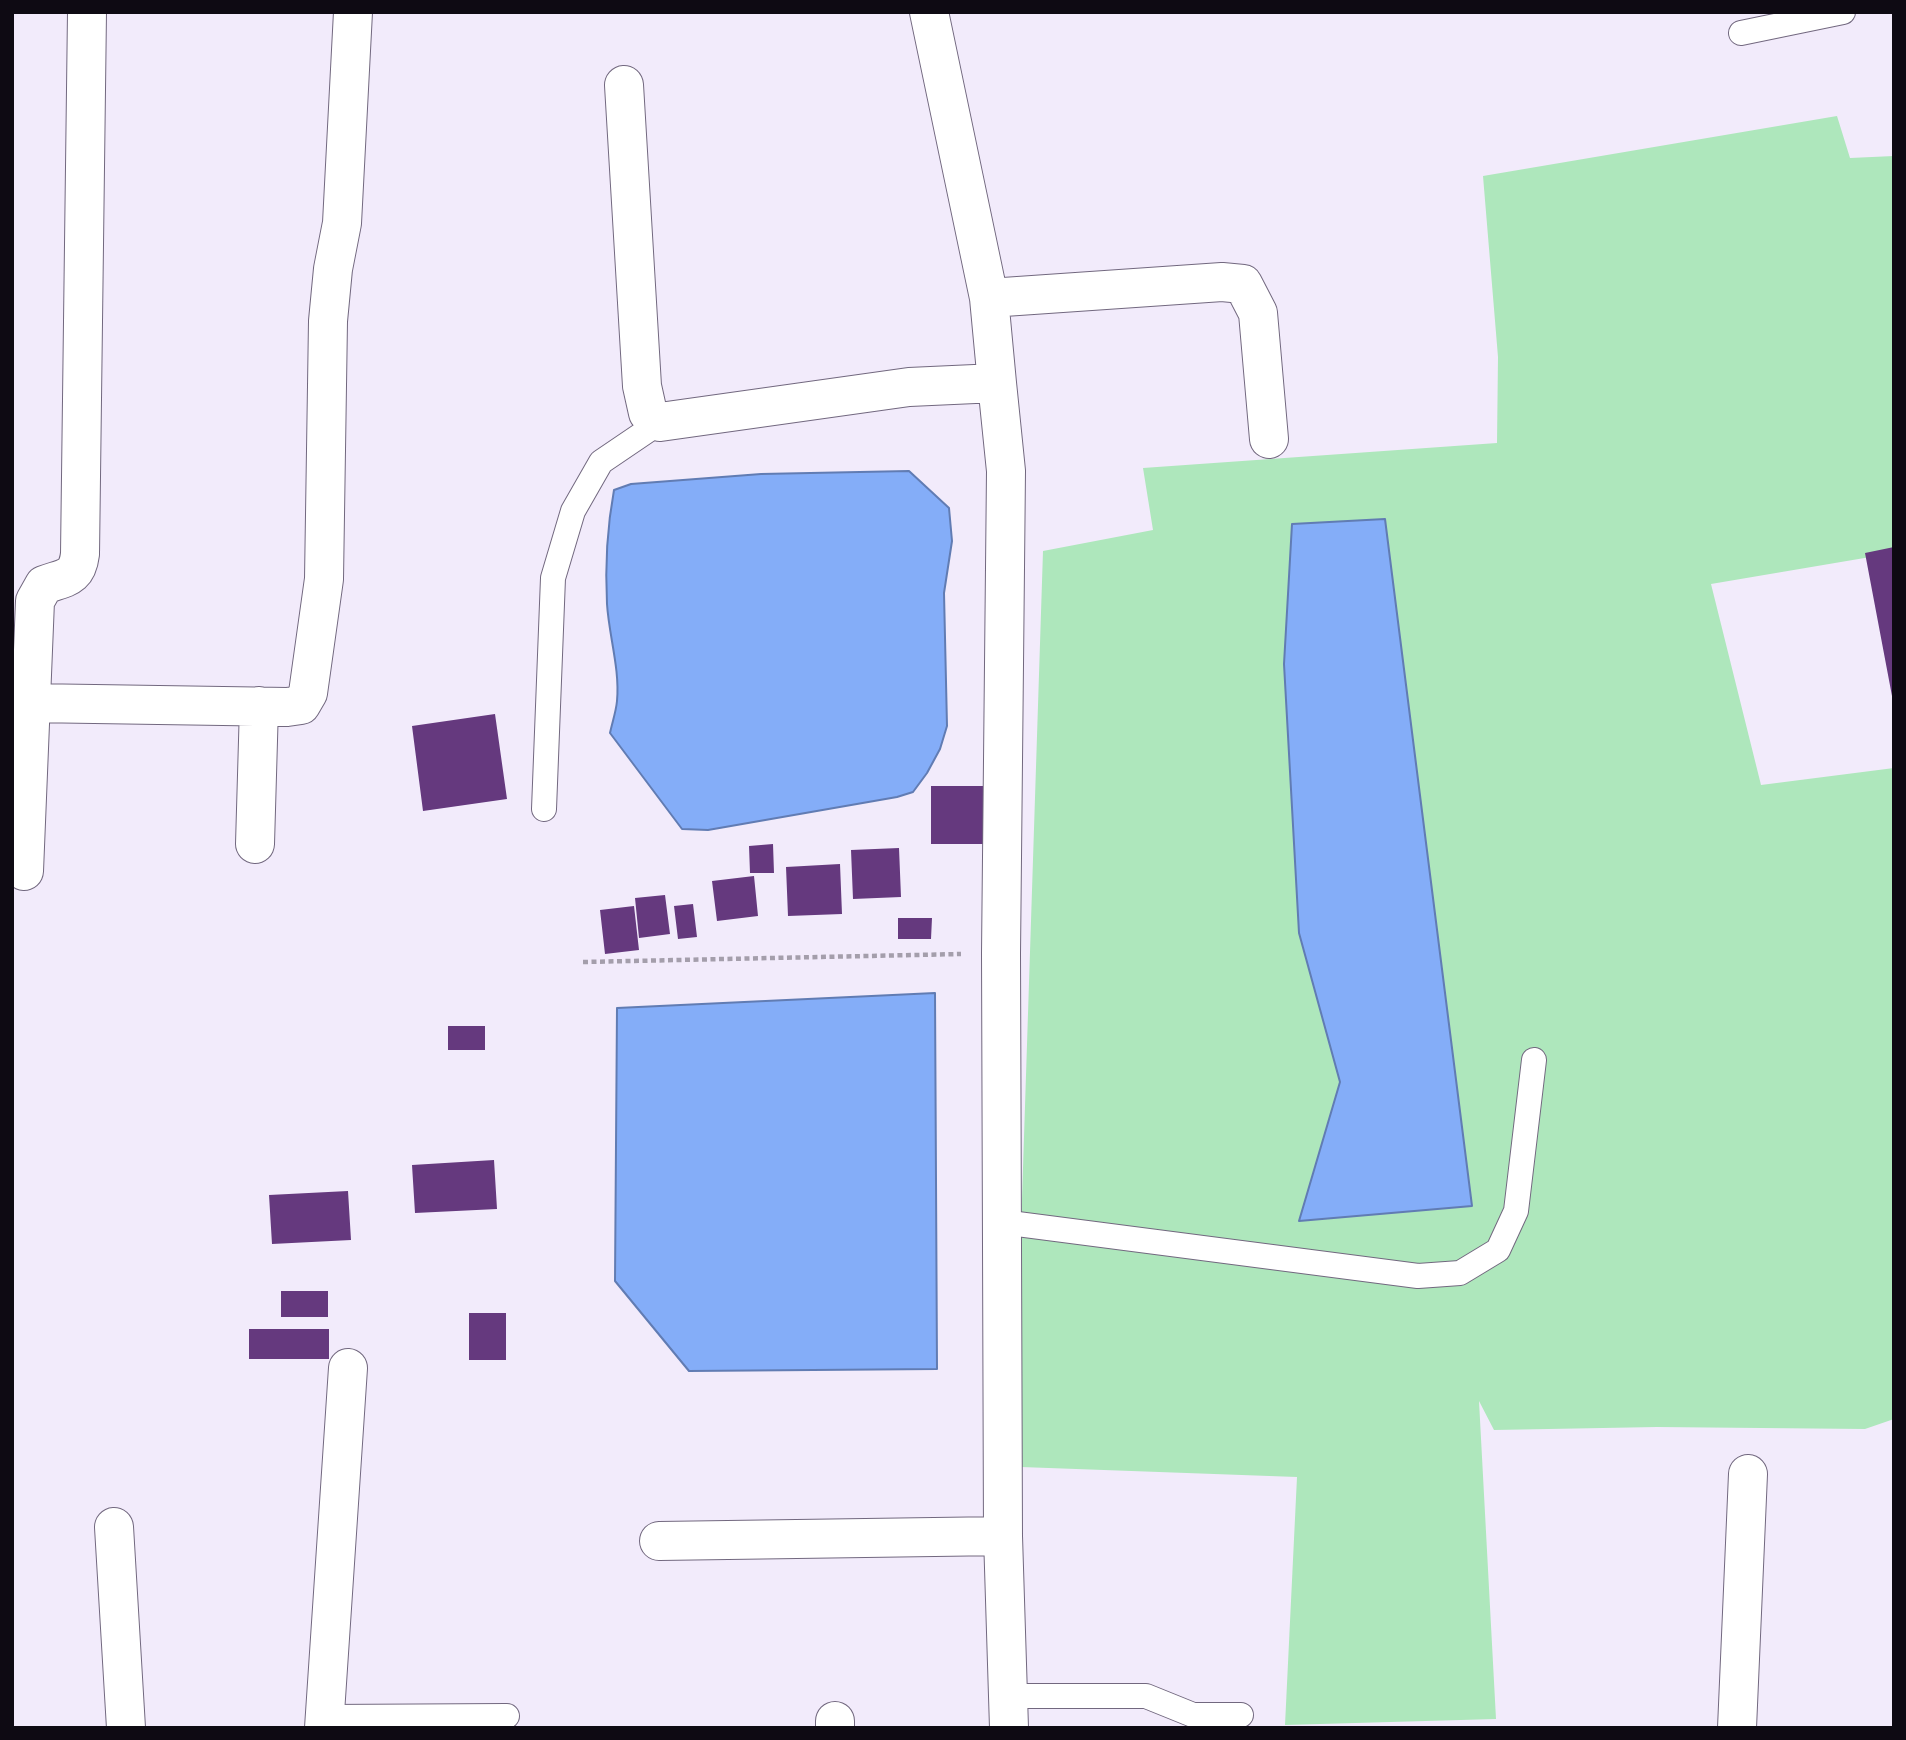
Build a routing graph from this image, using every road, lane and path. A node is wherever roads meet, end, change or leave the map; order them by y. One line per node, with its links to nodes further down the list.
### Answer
1 (87, 12): 11 (street)
2 (353, 12): 12 (street)
3 (929, 12): 7 (street)
4 (1843, 12): 5 (lane)
5 (1741, 33)
6 (624, 85): 9 (street)
7 (989, 299): 8 (street); 10 (street)
8 (997, 383): 9 (street); 16 (street)
9 (660, 422): 13 (lane)
10 (1269, 439)
11 (30, 703): 12 (street); 15 (street)
12 (259, 706): 14 (street)
13 (544, 809)
14 (255, 844)
15 (24, 871)
16 (1000, 953): 17 (path); 19 (street)
17 (583, 962)
18 (1534, 1059): 19 (lane)
19 (1002, 1222): 23 (street)
20 (348, 1368): 28 (street)
21 (1748, 1474): 30 (street)
22 (114, 1527): 29 (street)
23 (1003, 1536): 24 (street); 25 (street)
24 (659, 1541)
25 (1008, 1712): 26 (lane)
26 (1241, 1715)
27 (508, 1716): 28 (lane)
28 (324, 1722)
29 (126, 1728)
30 (1737, 1728)

